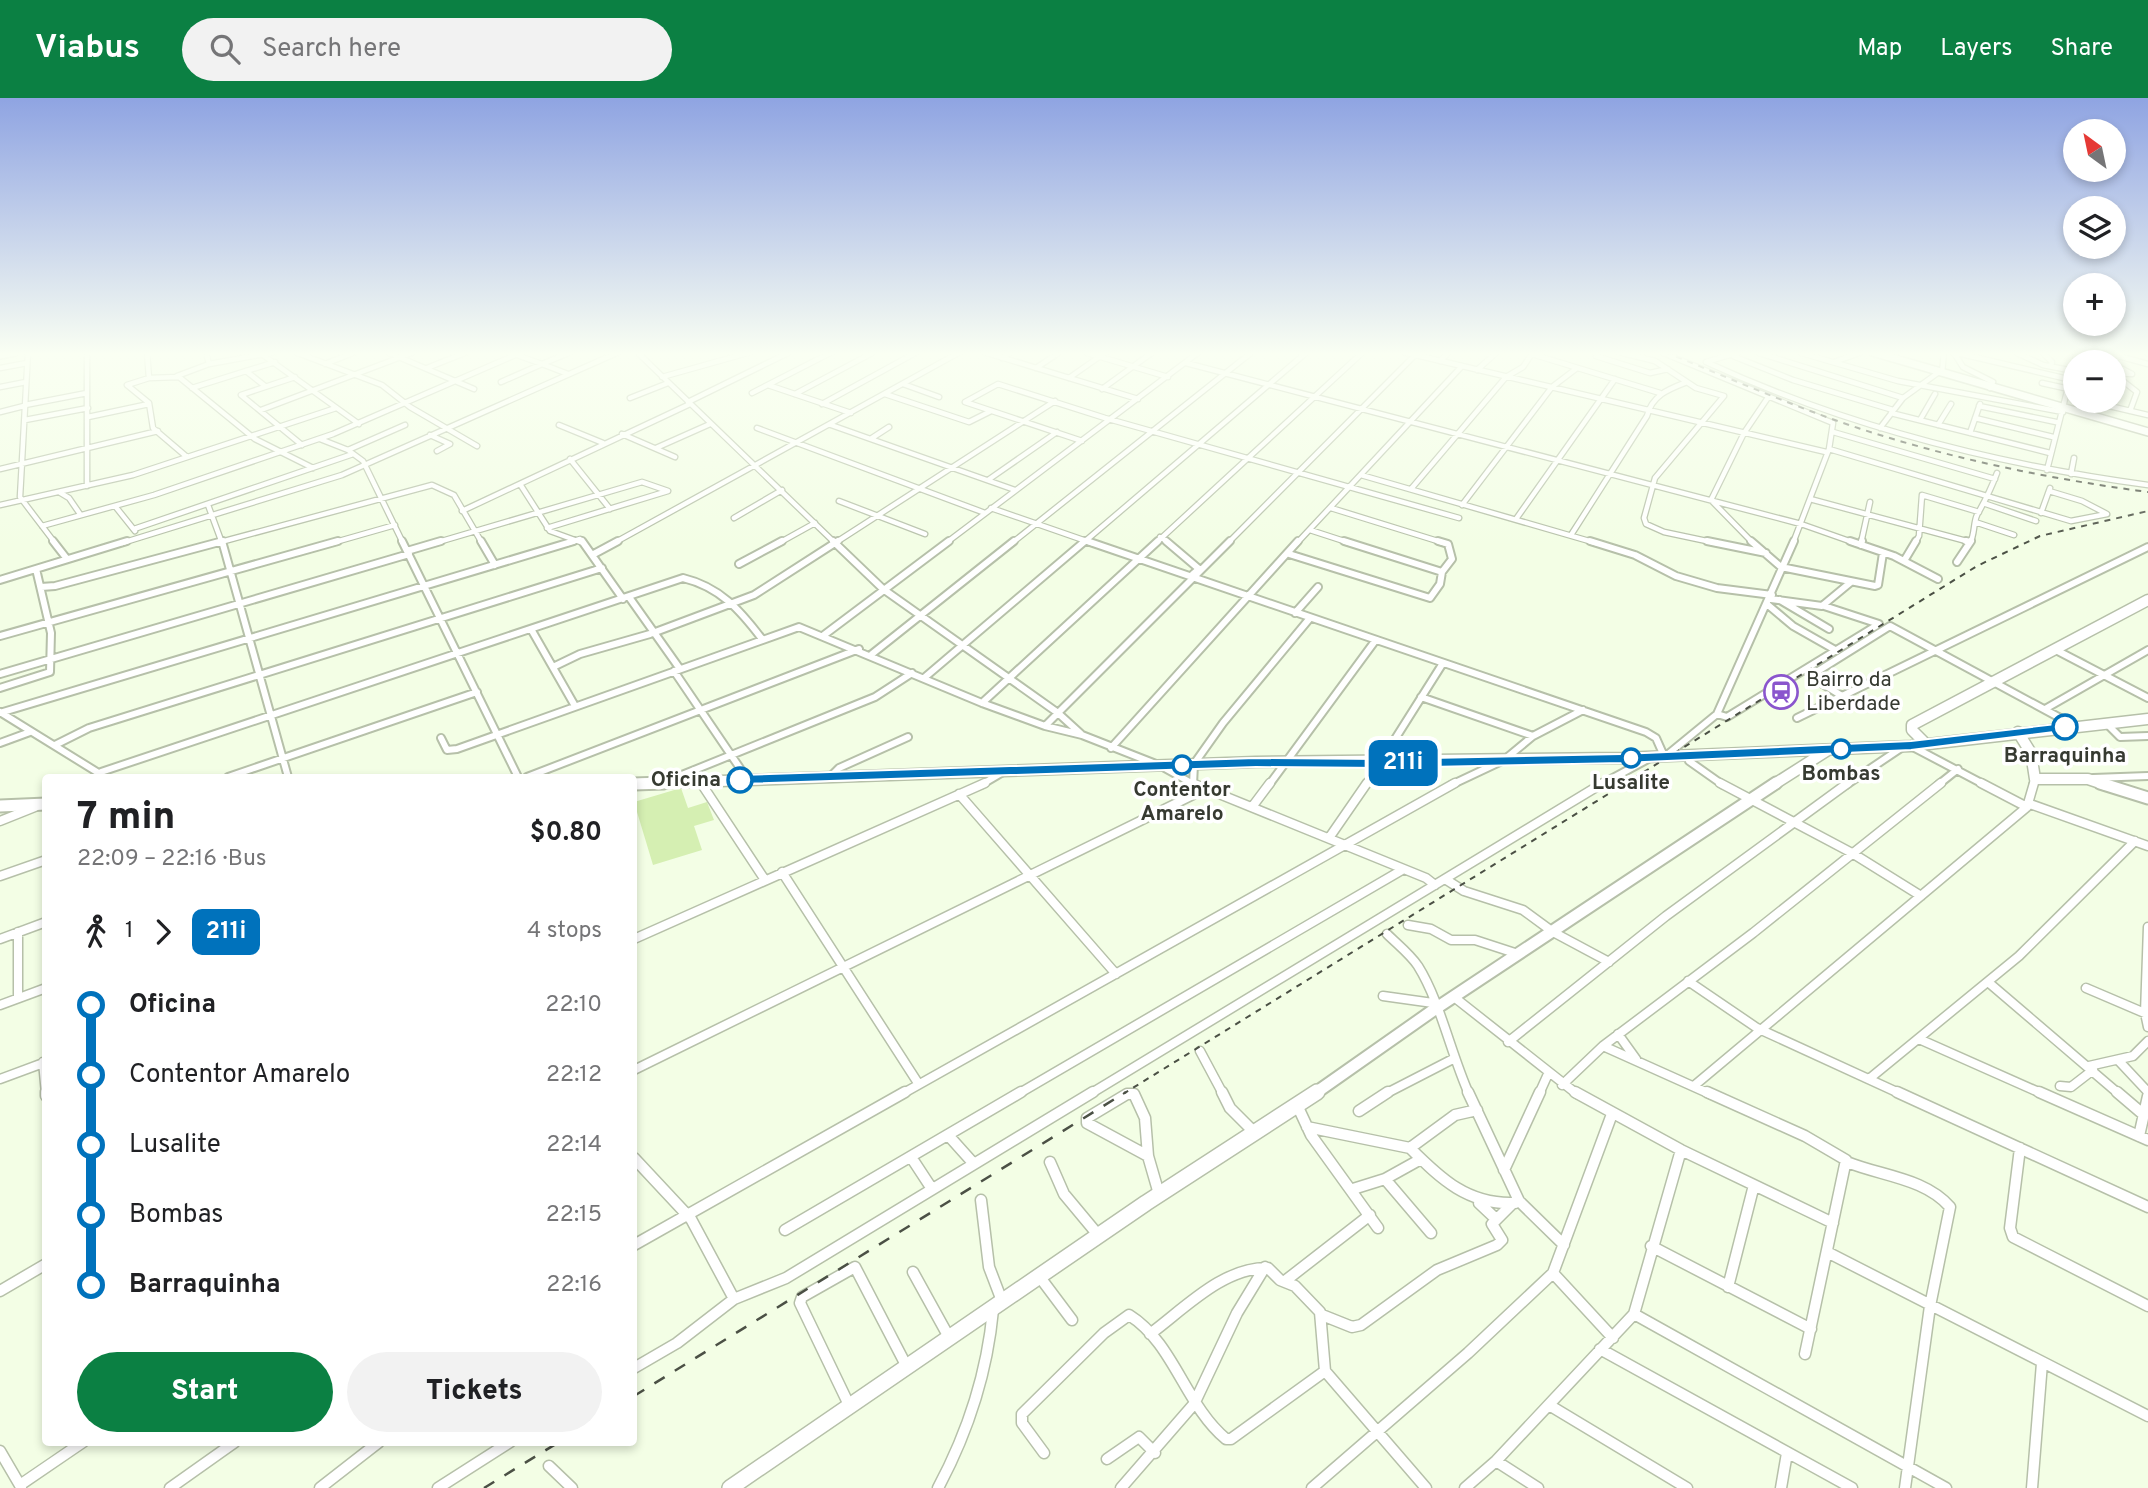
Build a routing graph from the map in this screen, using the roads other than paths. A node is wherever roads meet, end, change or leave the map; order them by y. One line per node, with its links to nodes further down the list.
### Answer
1 (25, 417): 46 (street)
2 (41, 417): 46 (street)
3 (88, 417): 86 (street)
4 (150, 417): 65 (street)
5 (226, 417): 74 (street)
6 (269, 417): 59 (street)
7 (310, 417): 59 (street)
8 (349, 417): 53 (street)
9 (375, 417): 53 (street)
10 (430, 417): 60 (street)
11 (471, 417): 60 (street)
12 (659, 417): 71 (street)
13 (703, 417): 54 (street)
14 (845, 417): 55 (street)
15 (953, 417): 16 (street)
16 (979, 417)
17 (1008, 417): 49 (street)
18 (1030, 417): 49 (street)
19 (1105, 417): 45 (street)
20 (1115, 417): 45 (street)
21 (1171, 417): 64 (street)
22 (1232, 417): 81 (street)
23 (1293, 417): 94 (street)
24 (1355, 417): 105 (street)
25 (1387, 417): 52 (street)
26 (1415, 417): 52 (street)
27 (1473, 417): 73 (street)
28 (1529, 417): 85 (street)
29 (1587, 417): 97 (street)
30 (1646, 417): 106 (street)
31 (1679, 417): 50 (street)
32 (1705, 417): 50 (street)
33 (1755, 417): 69 (street)
34 (1823, 417): 67 (street)
35 (1847, 417): 63 (street)
36 (1888, 417): 63 (street)
37 (1910, 417): 47 (street)
38 (1922, 417): 47 (street)
39 (1943, 417): 58 (street)
40 (2031, 417): 51 (street)
41 (2059, 417): 51 (street)
42 (2085, 417): 48 (street)
43 (2100, 417): 48 (street)
44 (1975, 418): 70 (street); 75 (street)
45 (1112, 419): 64 (street); 78 (street)
46 (25, 420): 98 (street)
47 (1920, 420): 58 (street)
48 (2098, 420): 68 (street)
49 (1022, 422): 66 (street); 101 (street)
50 (1700, 422): 69 (street); 111 (street)
51 (2056, 422): 75 (street)
52 (1409, 423): 73 (street); 108 (street)
53 (359, 424): 77 (street)
54 (710, 424): 84 (street); 100 (street)
55 (833, 424): 76 (street); 80 (street)
56 (405, 425): 90 (street)
57 (559, 425): 79 (street)
58 (1938, 425): 70 (street)
59 (281, 427): 74 (street); 82 (street)
60 (448, 427): 72 (street); 83 (street)
61 (889, 427): 76 (street)
62 (757, 428): 80 (street)
63 (1880, 428): 104 (street)
64 (1154, 430): 81 (street); 152 (street)
65 (158, 431): 86 (street); 92 (street)
66 (1057, 432): 78 (street); 109 (street)
67 (1833, 432): 88 (street); 126 (street)
68 (2148, 432)
69 (1744, 433): 88 (street); 125 (street)
70 (1970, 433): 91 (street)
71 (622, 434): 79 (street); 84 (street)
72 (429, 435): 87 (street); 99 (street)
73 (1458, 435): 85 (street); 117 (street)
74 (251, 437): 89 (street); 92 (street)
75 (2053, 437): 91 (street)
76 (872, 438): 101 (street)
77 (320, 439): 82 (street); 90 (street)
78 (1082, 441): 119 (street)
79 (603, 443): 96 (street)
80 (797, 443): 100 (street); 116 (street)
81 (1201, 443): 94 (street); 168 (street)
82 (302, 445): 89 (street)
83 (477, 446)
84 (656, 448): 93 (street)
85 (1506, 448): 97 (street); 132 (street)
86 (88, 449): 98 (street); 113 (street)
87 (437, 451)
88 (1828, 451): 124 (street); 126 (street)
89 (281, 452): 102 (street); 133 (street)
90 (350, 452): 99 (street); 102 (street)
91 (2050, 453): 104 (street)
92 (187, 457): 113 (street)
93 (675, 457)
94 (1249, 457): 105 (street); 166 (street)
95 (2074, 458): 107 (street)
96 (570, 459): 110 (street); 121 (street)
97 (1556, 461): 106 (street); 148 (street)
98 (23, 464): 103 (street); 127 (street)
99 (365, 464): 123 (street); 143 (street)
100 (756, 466): 118 (street); 179 (street)
101 (953, 467): 109 (street); 116 (street)
102 (313, 468): 131 (street)
103 (0, 469)
104 (2047, 470): 107 (street)
105 (1299, 472): 114 (street); 191 (street)
106 (1609, 474): 111 (street); 162 (street)
107 (2071, 474): 112 (street)
108 (1361, 475): 114 (street); 117 (street)
109 (988, 480): 119 (street)
110 (520, 484): 137 (street); 139 (street)
111 (1652, 485): 125 (street); 176 (street)
112 (2148, 485)
113 (87, 486): 115 (street)
114 (1348, 486): 135 (street); 147 (street)
115 (72, 489): 120 (street); 122 (street)
116 (919, 489): 140 (street); 144 (street)
117 (1411, 489): 132 (street)
118 (782, 490): 146 (street); 151 (street)
119 (1015, 490): 134 (street)
120 (58, 492): 122 (street); 127 (street)
121 (599, 496): 136 (street); 136 (street); 139 (street)
122 (69, 498): 142 (street)
123 (382, 499): 137 (street); 154 (street); 169 (street)
124 (1810, 499): 145 (street); 153 (street)
125 (1711, 500): 153 (street); 176 (street)
126 (1987, 500): 138 (street); 141 (street); 149 (street)
127 (20, 501): 130 (street); 155 (street)
128 (839, 501): 144 (street)
129 (1870, 502): 145 (street)
130 (0, 505)
131 (208, 505): 143 (street); 158 (street)
132 (1462, 505): 148 (street)
133 (115, 506): 142 (street); 158 (street)
134 (991, 508): 140 (street); 152 (street)
135 (1332, 508): 159 (street); 190 (street)
136 (610, 509): 156 (street)
137 (462, 511): 160 (street)
138 (1979, 512): 150 (street); 157 (street)
139 (538, 513): 156 (street); 160 (street)
140 (985, 513): 197 (street)
141 (2041, 513): 141 (street)
142 (80, 514): 155 (street)
143 (214, 515): 165 (street); 169 (street)
144 (878, 516): 161 (street); 171 (street)
145 (1869, 516): 157 (street); 172 (street)
146 (734, 518)
147 (1459, 519)
148 (1516, 519): 162 (street)
149 (2036, 521)
150 (1975, 522): 163 (street); 170 (street)
151 (815, 523): 171 (street); 184 (street)
152 (1036, 523): 168 (street); 208 (street)
153 (1801, 524): 172 (street); 187 (street)
154 (395, 525): 175 (street); 189 (street)
155 (43, 526): 180 (street)
156 (547, 528): 164 (street)
157 (1920, 528): 170 (street); 182 (street)
158 (134, 529): 165 (street)
159 (1310, 530): 178 (street); 190 (street)
160 (474, 531): 175 (street); 185 (street)
161 (925, 534)
162 (1572, 534): 201 (street)
163 (2014, 535)
164 (564, 536): 167 (street); 173 (street)
165 (140, 537): 180 (street)
166 (1160, 537): 181 (street); 191 (street)
167 (580, 539): 173 (street); 179 (street)
168 (1086, 541): 181 (street); 220 (street)
169 (222, 542): 189 (street); 198 (street)
170 (1970, 542): 183 (street)
171 (835, 543): 197 (street); 204 (street)
172 (1861, 545): 177 (street)
173 (554, 547): 185 (street)
174 (2148, 547): 222 (street)
175 (408, 553): 195 (street); 205 (street)
176 (1766, 553): 187 (street)
177 (1883, 553): 182 (street); 194 (street)
178 (1289, 554): 190 (street); 199 (street)
179 (592, 555): 186 (street)
180 (67, 559): 188 (street)
181 (1137, 559): 191 (street); 236 (street)
182 (1904, 561): 192 (street)
183 (1957, 562)
184 (739, 564)
185 (495, 565): 195 (street)
186 (602, 568): 200 (street); 209 (street)
187 (1782, 568): 194 (street); 201 (street)
188 (36, 569): 193 (street); 198 (street)
189 (231, 572): 205 (street); 211 (street)
190 (1442, 572)
191 (1194, 577): 199 (street); 250 (street)
192 (1938, 579)
193 (0, 580)
194 (1851, 582): 206 (street)
195 (425, 585): 209 (street); 217 (street)
196 (1318, 587): 207 (street)
197 (883, 589): 208 (street); 215 (street)
198 (43, 590): 211 (street)
199 (1248, 597): 207 (street); 271 (street)
200 (626, 598): 204 (street); 212 (street); 214 (street)
201 (1770, 599): 202 (street); 224 (street); 252 (street)
202 (1779, 600): 206 (street); 213 (street)
203 (2148, 600): 223 (street)
204 (735, 602): 214 (street); 218 (street)
205 (240, 603): 217 (street); 228 (street)
206 (1824, 606): 224 (street)
207 (1295, 613): 210 (street)
208 (920, 616): 220 (street); 227 (street)
209 (441, 618): 226 (street); 234 (street)
210 (1310, 618): 219 (street); 280 (street)
211 (48, 622): 216 (street); 228 (street)
212 (531, 629): 226 (street); 230 (street)
213 (1829, 629)
214 (655, 632): 230 (street); 231 (street)
215 (824, 635): 218 (street); 221 (street)
216 (0, 636)
217 (250, 638): 234 (street); 249 (street)
218 (762, 639): 231 (street)
219 (1375, 641): 229 (street); 279 (street)
220 (962, 646): 236 (street); 237 (street)
221 (859, 649): 227 (street); 246 (street)
222 (1935, 649): 238 (street); 242 (street); 242 (street)
223 (2054, 649): 235 (street); 238 (street)
224 (1837, 651): 252 (street)
225 (2147, 652): 235 (street)
226 (458, 654): 240 (street); 251 (street)
227 (872, 654): 232 (street)
228 (53, 657): 233 (street); 239 (street)
229 (1443, 663): 241 (street); 248 (street)
230 (552, 665): 245 (street)
231 (677, 670): 245 (street); 246 (street)
232 (912, 673): 237 (street); 274 (street)
233 (0, 674)
234 (260, 674): 251 (street); 265 (street)
235 (2104, 676): 243 (street); 247 (street)
236 (1008, 677): 244 (street); 250 (street)
237 (924, 678): 244 (street)
238 (1994, 680): 247 (street); 268 (street)
239 (0, 688)
240 (477, 692): 260 (street); 277 (street)
241 (1422, 696): 262 (street); 281 (street)
242 (1842, 696): 253 (street)
243 (2148, 698)
244 (982, 703): 256 (street)
245 (575, 706): 260 (street)
246 (703, 709): 274 (street); 289 (street)
247 (2045, 709): 257 (street)
248 (1583, 710): 262 (street); 276 (street)
249 (0, 713): 259 (street)
250 (1058, 713): 256 (street); 261 (street)
251 (271, 714): 277 (street); 285 (street)
252 (1717, 714): 276 (street)
253 (1797, 718)
254 (2148, 719): 255 (street)
255 (2106, 723): 257 (street); 263 (street)
256 (1045, 726): 261 (street)
257 (2075, 726): 258 (street)
258 (2018, 732): 268 (street); 292 (street)
259 (30, 733): 267 (street); 269 (street)
260 (497, 733): 266 (street); 288 (street)
261 (1082, 735): 271 (street)
262 (1534, 736): 278 (street)
263 (2148, 736)
264 (908, 737): 291 (street)
265 (73, 738): 269 (street); 273 (street)
266 (441, 738)
267 (0, 743)
268 (1926, 744): 270 (street)
269 (55, 745): 273 (street)
270 (1908, 746): 272 (street); 283 (street); 308 (street)
271 (1111, 748): 282 (street)
272 (1832, 749): 275 (street); 301 (street)
273 (68, 753): 285 (street)
274 (731, 753): 294 (street); 295 (street)
275 (1688, 754): 276 (street); 301 (street)
276 (1663, 756): 278 (street); 319 (street)
277 (283, 759): 286 (street); 287 (street)
278 (1504, 760): 281 (street); 311 (street)
279 (1285, 762): 280 (street); 281 (street); 306 (street)
280 (1194, 764): 282 (street); 298 (street)
281 (1381, 764): 309 (street)
282 (1161, 766): 284 (street); 298 (street)
283 (1958, 769): 304 (street); 313 (street)
284 (1003, 771): 291 (street); 299 (street)
285 (103, 774)
286 (237, 774)
287 (287, 774)
288 (517, 774)
289 (535, 774)
290 (2148, 776): 293 (street)
291 (830, 777): 294 (street)
292 (2035, 779): 293 (street); 304 (street)
293 (2088, 779): 300 (street)
294 (748, 780): 296 (street)
295 (665, 782): 296 (street); 297 (street)
296 (700, 782): 320 (street)
297 (637, 783)
298 (1196, 785): 306 (street); 317 (street)
299 (959, 794): 316 (street); 317 (street)
300 (2148, 798)
301 (1750, 799): 308 (street); 327 (street)
302 (42, 804): 305 (street)
303 (42, 804): 307 (street)
304 (2029, 805): 310 (street); 322 (street)
305 (0, 806)
306 (1252, 807): 309 (street)
307 (0, 821)
308 (1796, 822): 313 (street); 332 (street)
309 (1329, 838): 311 (street)
310 (2135, 842): 312 (street); 336 (street)
311 (1343, 846): 315 (street); 334 (street)
312 (2148, 846)
313 (1852, 853): 322 (street); 335 (street)
314 (42, 861): 318 (street)
315 (1402, 870): 321 (street); 374 (street)
316 (782, 872): 320 (street); 333 (street)
317 (1030, 875): 333 (street); 334 (street)
318 (0, 876)
319 (1445, 879): 321 (street); 327 (street)
320 (765, 880): 329 (street)
321 (1435, 885): 385 (street)
322 (1922, 896): 346 (street)
323 (42, 923): 326 (street)
324 (1408, 925): 331 (street)
325 (2148, 927): 344 (street)
326 (18, 932): 330 (street); 341 (street)
327 (1553, 932): 331 (street); 332 (street)
328 (1387, 934): 343 (street)
329 (637, 938)
330 (0, 939)
331 (1519, 955): 340 (street)
332 (1609, 962): 350 (street)
333 (845, 969): 358 (street); 362 (street)
334 (1116, 974): 362 (street)
335 (1688, 981): 346 (street); 347 (street)
336 (1988, 982): 348 (street); 357 (street)
337 (2086, 988): 344 (street)
338 (42, 989): 341 (street)
339 (1383, 996): 343 (street)
340 (1454, 997): 343 (street); 350 (street)
341 (18, 998): 342 (street)
342 (0, 1005)
343 (1434, 1006): 353 (street); 367 (street)
344 (2146, 1014): 345 (street)
345 (2148, 1027)
346 (1763, 1030): 361 (street); 364 (street)
347 (1618, 1034): 351 (street); 355 (street)
348 (1919, 1039): 361 (street); 375 (street)
349 (2148, 1041): 354 (street)
350 (1508, 1042): 359 (street)
351 (1603, 1045): 355 (street); 363 (street)
352 (1200, 1051): 373 (street)
353 (1453, 1059): 368 (street); 369 (street)
354 (2118, 1060): 357 (street); 366 (street)
355 (1639, 1062): 364 (street)
356 (42, 1063): 360 (street)
357 (2091, 1068): 365 (street); 371 (street)
358 (637, 1069)
359 (1548, 1074): 363 (street); 386 (street)
360 (0, 1079)
361 (1869, 1079): 377 (street)
362 (918, 1083): 396 (street)
363 (1563, 1085): 370 (street)
364 (1695, 1085): 384 (street)
365 (2060, 1086)
366 (2148, 1094): 371 (street)
367 (1297, 1105): 372 (street); 373 (street)
368 (1477, 1110): 376 (street); 386 (street)
369 (1359, 1111)
370 (1612, 1114): 378 (street); 405 (street)
371 (2144, 1115): 375 (street)
372 (1307, 1127): 376 (street); 390 (street)
373 (1254, 1132): 391 (street)
374 (948, 1135): 380 (street); 385 (street)
375 (2143, 1138)
376 (1410, 1148): 381 (street)
377 (2020, 1148): 395 (street); 419 (street)
378 (1681, 1150): 388 (street); 406 (street)
379 (1149, 1156): 379 (street); 391 (street)
380 (911, 1157): 389 (street); 401 (street)
381 (1421, 1159): 387 (street); 394 (street)
382 (637, 1161): 396 (street)
383 (1049, 1162): 403 (street)
384 (1847, 1163): 399 (street); 418 (street)
385 (974, 1164): 389 (street)
386 (1504, 1170): 393 (street)
387 (1385, 1179): 390 (street); 402 (street)
388 (1754, 1185): 399 (street); 414 (street)
389 (932, 1189): 416 (street)
390 (1353, 1189): 397 (street)
391 (1159, 1195): 403 (street)
392 (981, 1199): 417 (street)
393 (1516, 1202): 394 (street); 398 (street); 405 (street)
394 (1479, 1203): 398 (street)
395 (2148, 1208)
396 (686, 1213): 404 (street); 416 (street)
397 (1370, 1215): 400 (street); 413 (street)
398 (1496, 1219): 421 (street)
399 (1833, 1223): 407 (street)
400 (1378, 1228)
401 (785, 1230)
402 (1431, 1233)
403 (1099, 1236): 412 (street)
404 (637, 1243)
405 (1563, 1245): 411 (street)
406 (1651, 1246): 414 (street); 420 (street)
407 (1827, 1252): 418 (street); 423 (street)
408 (42, 1266): 415 (street)
409 (1265, 1267): 413 (street); 424 (street); 433 (street)
410 (913, 1272): 426 (street)
411 (1553, 1273): 425 (street); 437 (street)
412 (1039, 1276): 417 (street); 422 (street)
413 (1285, 1281): 421 (street)
414 (1728, 1287): 423 (street)
415 (0, 1291)
416 (734, 1299): 430 (street)
417 (998, 1305): 426 (street); 456 (street)
418 (1930, 1306): 429 (street); 449 (street)
419 (2148, 1306)
420 (1633, 1314): 425 (street); 449 (street)
421 (1322, 1315): 432 (street)
422 (1072, 1320)
423 (1811, 1329): 428 (street)
424 (1150, 1334): 433 (street); 443 (street)
425 (1613, 1338): 427 (street)
426 (950, 1339): 431 (street)
427 (1600, 1349): 434 (street); 445 (street)
428 (1805, 1354)
429 (2042, 1363): 436 (street); 467 (street)
430 (637, 1366)
431 (908, 1369): 435 (street); 435 (street)
432 (1325, 1370): 433 (street); 437 (street)
433 (1194, 1404): 444 (street)
434 (1549, 1405): 447 (street); 462 (street)
435 (850, 1407): 450 (street)
436 (2148, 1416)
437 (1376, 1432): 458 (street); 459 (street)
438 (77, 1446): 451 (street)
439 (229, 1446): 452 (street)
440 (375, 1446): 453 (street)
441 (496, 1446): 454 (street)
442 (0, 1451): 451 (street)
443 (1044, 1453)
444 (1154, 1453): 446 (street); 457 (street)
445 (1787, 1453): 463 (street); 464 (street)
446 (1107, 1459)
447 (1496, 1461): 460 (street); 461 (street)
448 (549, 1466): 455 (street)
449 (1908, 1466): 465 (street); 466 (street)
450 (736, 1486)
451 (21, 1487)
452 (170, 1488)
453 (320, 1488)
454 (438, 1488)
455 (572, 1488)
456 (938, 1488)
457 (1121, 1488)
458 (1312, 1488)
459 (1426, 1488)
460 (1465, 1488)
461 (1538, 1488)
462 (1687, 1488)
463 (1781, 1488)
464 (1852, 1488)
465 (1905, 1488)
466 (1946, 1488)
467 (2032, 1488)

